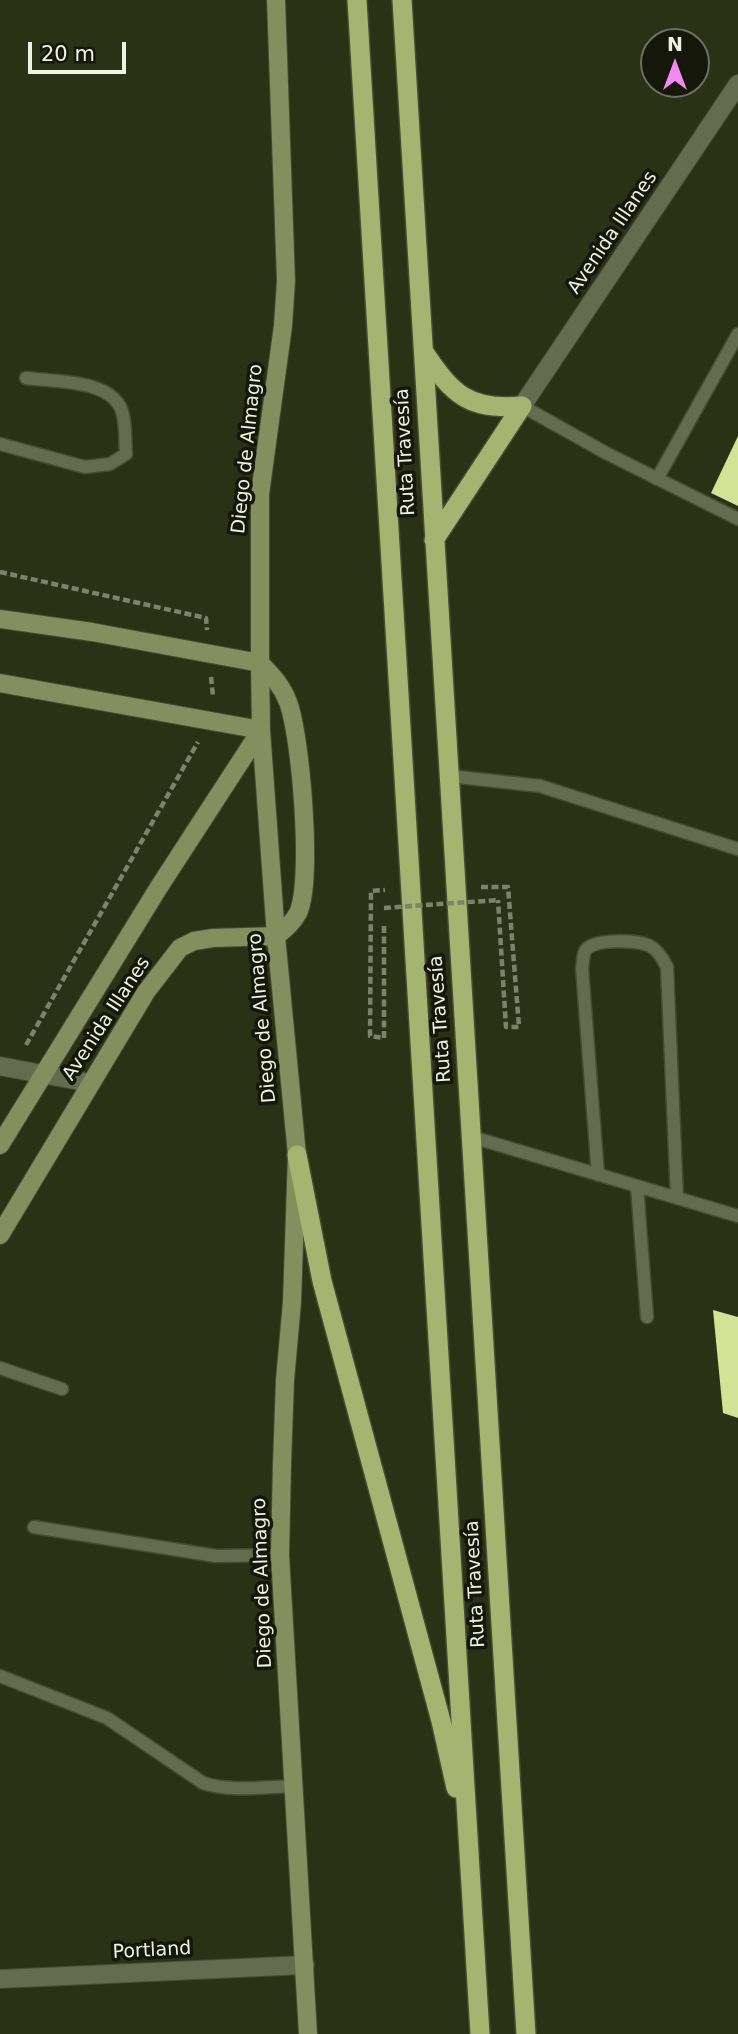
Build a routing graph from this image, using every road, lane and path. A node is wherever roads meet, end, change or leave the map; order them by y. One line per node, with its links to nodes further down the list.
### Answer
1 (276, 0): 16 (main road, Diego de Almagro)
2 (357, 0): 43 (highway, Ruta Travesía)
3 (402, 0): 6 (highway, Ruta Travesía)
4 (738, 83): 8 (street, Avenida Illanes)
5 (738, 334): 10 (lane)
6 (423, 350): 8 (highway); 12 (highway, Ruta Travesía)
7 (26, 378): 9 (lane)
8 (522, 406): 10 (lane); 12 (highway)
9 (0, 444)
10 (657, 479): 11 (lane)
11 (738, 519)
12 (434, 540): 20 (highway, Ruta Travesía)
13 (0, 572): 15 (path)
14 (0, 619): 15 (main road)
15 (210, 655): 16 (main road); 18 (path)
16 (260, 663): 19 (main road, Diego de Almagro); 24 (main road)
17 (0, 683): 18 (main road)
18 (210, 720): 19 (main road); 25 (path)
19 (261, 730): 24 (main road, Diego de Almagro); 26 (main road, Avenida Illanes)
20 (449, 776): 21 (lane); 28 (highway, Ruta Travesía)
21 (738, 849)
22 (509, 887): 23 (path, bridge)
23 (371, 891)
24 (276, 936): 27 (main road, Avenida Illanes); 30 (main road, Diego de Almagro)
25 (6, 1067): 26 (street)
26 (44, 1074): 27 (street); 29 (main road, Avenida Illanes)
27 (90, 1083): 35 (main road, Avenida Illanes)
28 (472, 1137): 31 (lane); 48 (highway, Ruta Travesía)
29 (0, 1145)
30 (297, 1155): 40 (main road, Diego de Almagro); 43 (highway)
31 (598, 1175): 32 (lane); 33 (lane)
32 (637, 1186): 33 (lane); 36 (lane)
33 (677, 1198): 34 (lane)
34 (738, 1216)
35 (0, 1235)
36 (647, 1317)
37 (0, 1368): 38 (lane)
38 (62, 1389)
39 (34, 1527): 40 (lane)
40 (280, 1555): 42 (main road, Diego de Almagro)
41 (0, 1676): 42 (lane)
42 (294, 1786): 44 (main road, Diego de Almagro)
43 (469, 1849): 47 (highway, Ruta Travesía)
44 (305, 1965): 45 (street, Portland); 46 (main road, Diego de Almagro)
45 (0, 1979)
46 (308, 2034)
47 (480, 2034)
48 (526, 2034)

